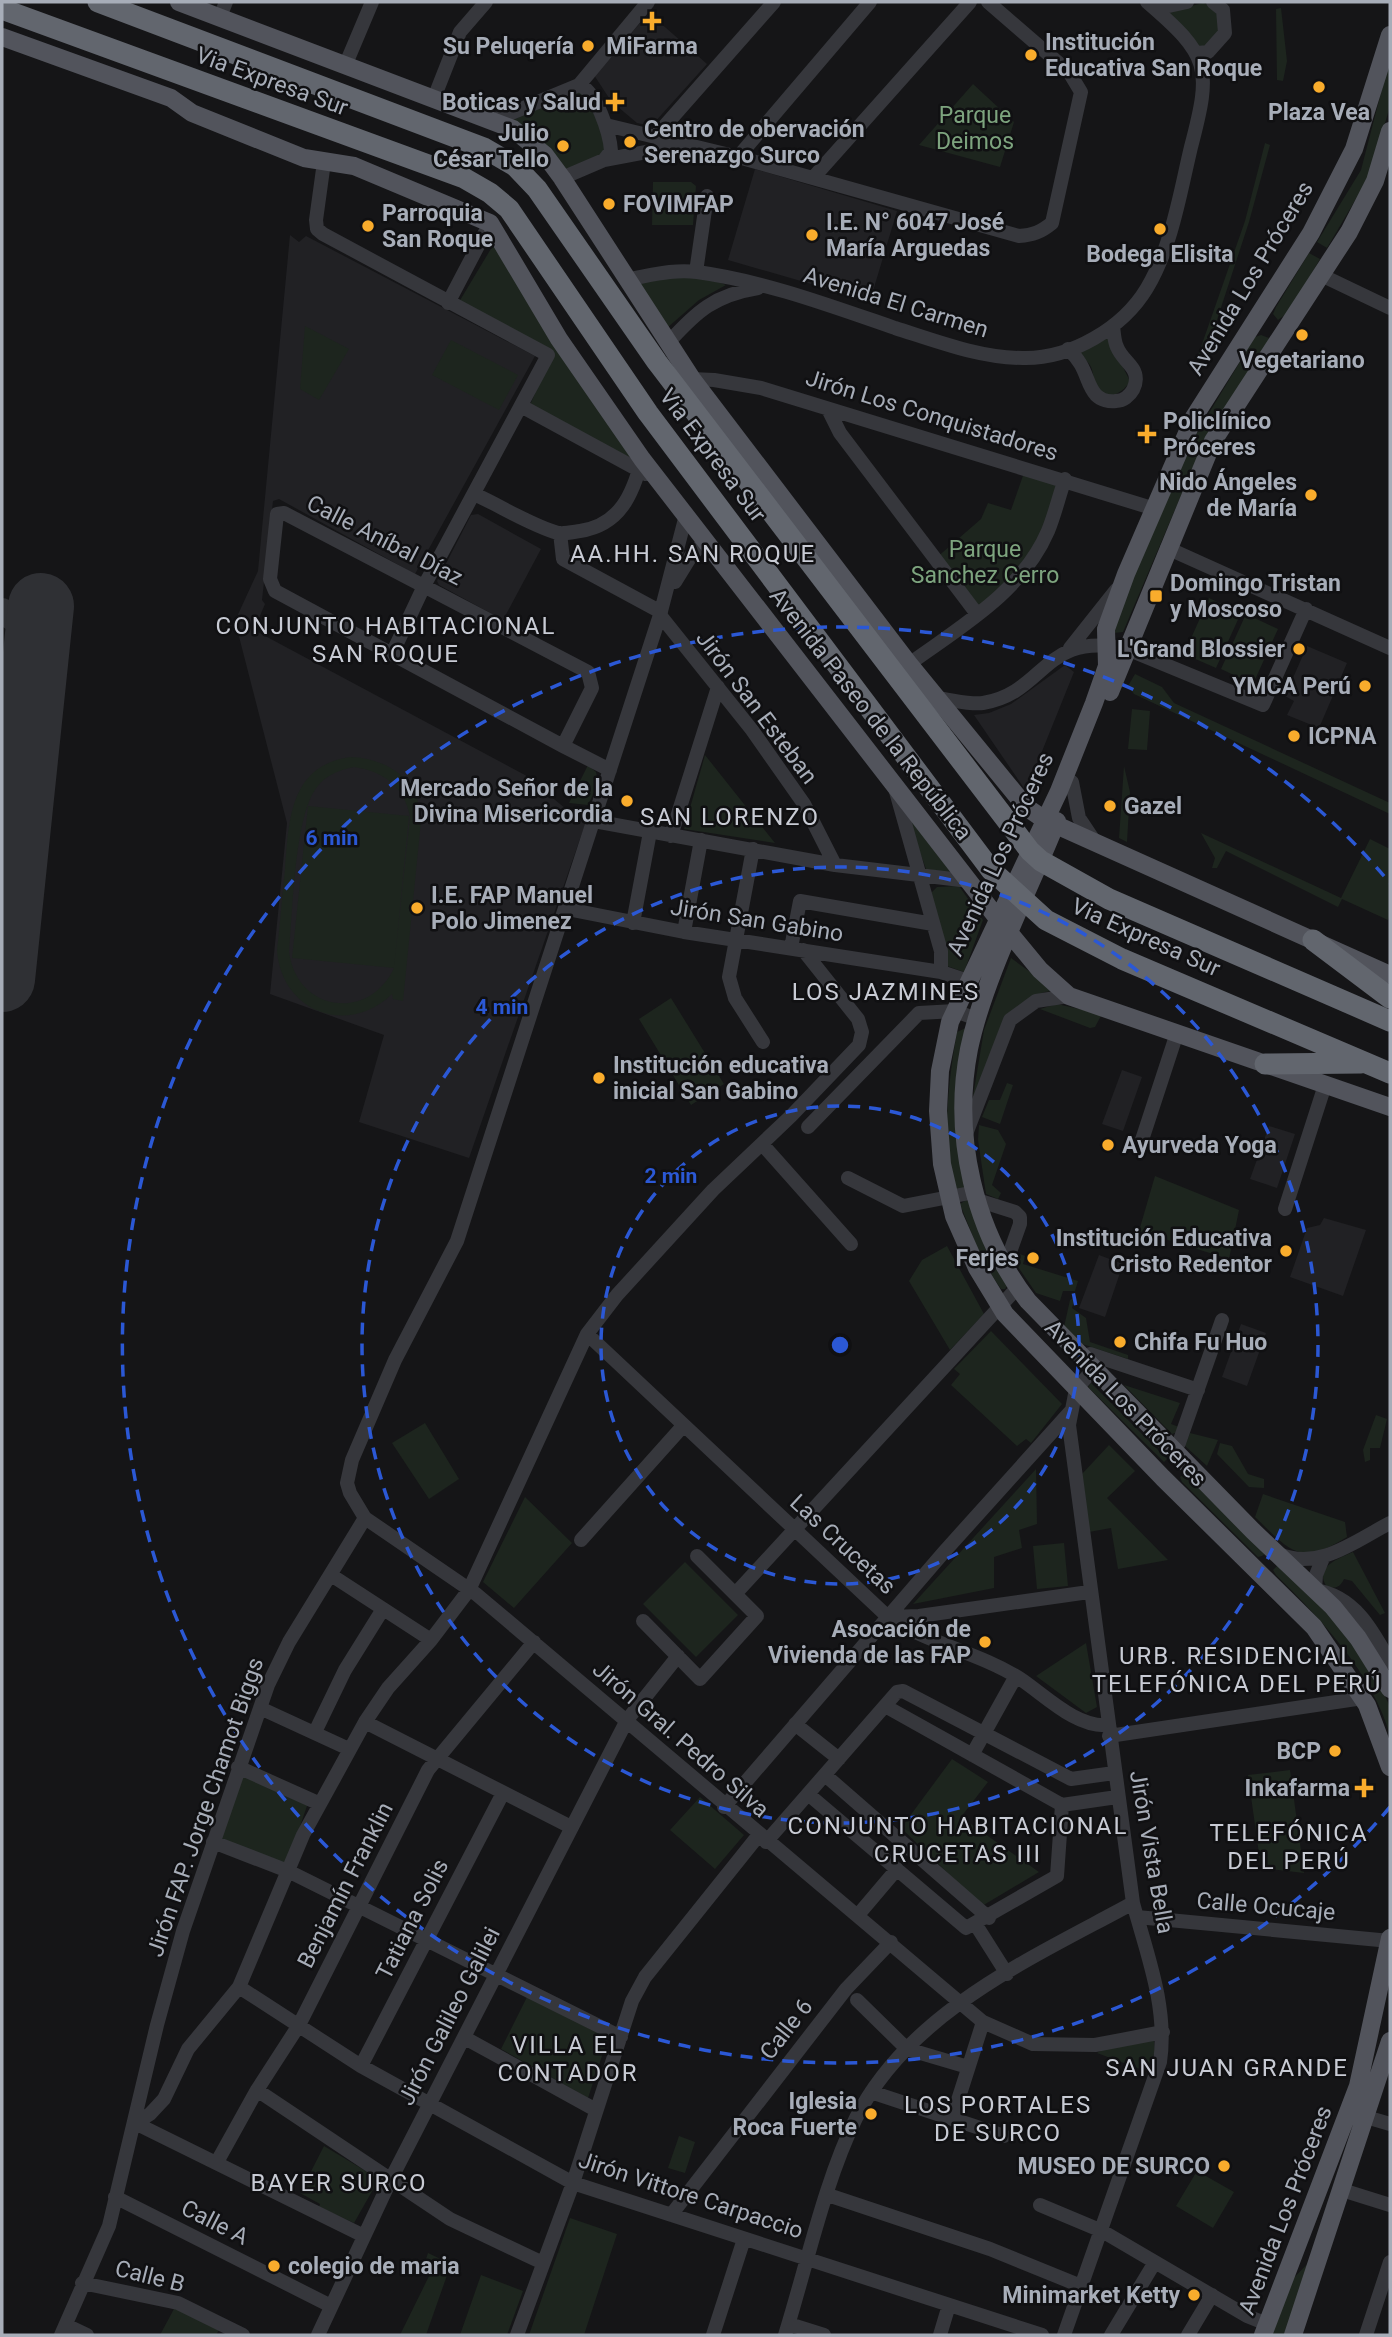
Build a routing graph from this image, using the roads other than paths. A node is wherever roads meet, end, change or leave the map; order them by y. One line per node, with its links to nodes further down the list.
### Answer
1 (97, 2): 83 (highway, Via Expresa Sur)
2 (179, 2): 15 (main road)
3 (359, 2): 16 (street)
4 (372, 2): 16 (street)
5 (486, 2): 22 (street)
6 (774, 2): 26 (street)
7 (870, 2): 28 (street)
8 (970, 2): 32 (street)
9 (988, 2): 32 (street)
10 (1187, 2): 13 (street)
11 (1213, 2): 19 (street)
12 (645, 3): 21 (street)
13 (1151, 5): 19 (street, Avenida El Carmen)
14 (2, 9): 87 (highway, Via Expresa Sur)
15 (223, 9): 20 (main road)
16 (365, 17): 20 (street)
17 (1390, 34): 35 (main road, Avenida Los Próceres)
18 (2, 37): 30 (main road)
19 (1198, 53): 44 (street, Avenida El Carmen)
20 (345, 66): 22 (main road)
21 (579, 85): 23 (street); 24 (street)
22 (434, 98): 23 (main road)
23 (492, 121): 31 (main road)
24 (606, 125): 26 (street); 29 (street)
25 (1390, 131): 36 (main road, Avenida Los Próceres)
26 (656, 136): 27 (street)
27 (681, 145): 28 (street); 29 (street)
28 (738, 157): 32 (street)
29 (604, 160): 31 (street)
30 (324, 162): 34 (main road); 41 (street)
31 (562, 178): 39 (main road)
32 (813, 178)
33 (707, 196): 37 (street)
34 (490, 223): 41 (street); 51 (main road, Avenida Paseo de la República)
35 (1305, 242): 36 (main road); 43 (main road, Avenida Los Próceres)
36 (1332, 258): 38 (main road, Avenida Los Próceres)
37 (696, 272): 39 (street, Avenida El Carmen); 40 (street, Avenida El Carmen)
38 (1321, 275): 42 (street); 45 (main road, Avenida Los Próceres)
39 (629, 279): 46 (main road)
40 (766, 287): 46 (street); 47 (street, Avenida El Carmen)
41 (448, 303): 49 (street)
42 (1390, 308)
43 (1256, 320): 45 (main road); 54 (main road, Avenida Los Próceres)
44 (1113, 326): 47 (street, Avenida El Carmen); 47 (street)
45 (1282, 336): 58 (main road, Avenida Los Próceres)
46 (669, 342): 48 (main road)
47 (1068, 349)
48 (692, 380): 50 (street, Jirón Los Conquistadores); 69 (main road)
49 (521, 406): 51 (street); 53 (street)
50 (828, 409): 52 (street, Jirón Los Conquistadores); 63 (street)
51 (640, 464): 55 (main road, Avenida Paseo de la República); 56 (street)
52 (1065, 479): 54 (street, Jirón Los Conquistadores); 63 (street)
53 (474, 494): 56 (street); 60 (street)
54 (1155, 509): 59 (main road, Avenida Los Próceres)
55 (686, 515): 57 (main road, Avenida Paseo de la República); 62 (street)
56 (560, 533): 62 (street, Jirón San Esteban)
57 (706, 540): 62 (street); 75 (main road, Avenida Paseo de la República)
58 (1167, 548): 61 (street); 67 (main road, Avenida Los Próceres)
59 (1126, 574): 64 (main road, Avenida Los Próceres); 65 (street)
60 (424, 586): 68 (street); 68 (street, Calle Aníbal Díaz); 72 (street, Calle Aníbal Díaz)
61 (1306, 610): 66 (street); 67 (street)
62 (662, 611): 70 (street, Jirón San Esteban); 73 (street)
63 (977, 614): 69 (street)
64 (1107, 644): 65 (street); 67 (street); 77 (main road, Avenida Los Próceres)
65 (1070, 648): 71 (street)
66 (1390, 648)
67 (1128, 649): 74 (main road, Avenida Los Próceres)
68 (392, 654): 72 (street)
69 (909, 664): 71 (main road)
70 (718, 687): 79 (street); 84 (street, Jirón San Esteban)
71 (935, 698): 77 (main road)
72 (563, 746): 73 (street)
73 (610, 770): 76 (street)
74 (1073, 782): 77 (main road, Avenida Los Próceres); 80 (street)
75 (894, 784): 85 (street); 86 (main road, Avenida Paseo de la República)
76 (594, 821): 78 (street); 88 (street)
77 (1051, 822): 80 (main road); 83 (main road, Avenida Los Próceres)
78 (650, 832): 79 (street); 90 (street)
79 (671, 836): 81 (street)
80 (1093, 839): 95 (main road)
81 (701, 840): 82 (street); 92 (street)
82 (753, 849): 84 (street); 94 (street)
83 (1036, 856): 87 (main road, Avenida Los Próceres); 106 (highway, Via Expresa Sur)
84 (835, 864): 85 (street)
85 (920, 876): 86 (street); 91 (street)
86 (969, 881): 89 (main road, Avenida Paseo de la República)
87 (1017, 897): 89 (main road, Avenida Los Próceres); 93 (main road, Avenida Los Próceres); 109 (highway, Via Expresa Sur)
88 (566, 909): 90 (street, Jirón San Gabino); 135 (street)
89 (998, 919): 93 (main road, Avenida Paseo de la República); 101 (main road, Avenida Los Próceres)
90 (633, 923): 92 (street, Jirón San Gabino)
91 (933, 923): 96 (street); 99 (street)
92 (684, 932): 94 (street, Jirón San Gabino)
93 (1010, 934): 102 (main road, Avenida Paseo de la República); 105 (main road, Avenida Los Próceres)
94 (736, 940): 96 (street, Jirón San Gabino); 108 (street)
95 (1314, 940): 100 (main road); 103 (highway)
96 (797, 949): 97 (street, Jirón San Gabino); 98 (street)
97 (832, 955): 98 (street); 99 (street, Jirón San Gabino)
98 (819, 970): 116 (street)
99 (941, 972): 101 (street, Jirón San Gabino)
100 (1390, 975)
101 (968, 981): 104 (main road, Avenida Los Próceres)
102 (1069, 996): 107 (main road, Avenida Paseo de la República); 115 (street)
103 (1390, 998)
104 (954, 1011): 105 (street); 114 (street); 120 (main road, Avenida Los Próceres)
105 (977, 1019): 115 (main road, Avenida Los Próceres)
106 (1390, 1021)
107 (1177, 1034): 110 (main road, Avenida Paseo de la República); 117 (street)
108 (763, 1042)
109 (1367, 1063): 110 (highway); 111 (highway, Via Expresa Sur)
110 (1265, 1064): 112 (main road, Avenida Paseo de la República)
111 (1390, 1073)
112 (1325, 1085): 113 (main road, Avenida Paseo de la República); 121 (street)
113 (1390, 1107)
114 (808, 1127)
115 (965, 1139): 119 (main road, Avenida Los Próceres)
116 (762, 1144): 122 (street); 127 (street)
117 (1139, 1149)
118 (848, 1178): 120 (street)
119 (976, 1196): 120 (street); 123 (main road, Avenida Los Próceres); 123 (street)
120 (949, 1198): 125 (main road, Avenida Los Próceres)
121 (1285, 1209)
122 (851, 1244)
123 (1005, 1266): 124 (main road, Avenida Los Próceres)
124 (1018, 1287): 125 (street); 128 (main road, Avenida Los Próceres)
125 (1001, 1307): 129 (main road, Avenida Los Próceres); 137 (street)
126 (1223, 1320): 130 (street)
127 (587, 1334): 132 (street, Las Crucetas); 144 (street)
128 (1089, 1365): 129 (street, Jirón Vista Bella); 130 (street); 133 (main road, Avenida Los Próceres)
129 (1076, 1389): 131 (street, Jirón Vista Bella); 134 (main road, Avenida Los Próceres)
130 (1198, 1390): 133 (street)
131 (1070, 1411): 146 (street, Jirón Vista Bella); 150 (street)
132 (683, 1426): 137 (street, Las Crucetas); 138 (street)
133 (1178, 1450): 134 (main road); 139 (main road, Avenida Los Próceres)
134 (1163, 1478): 142 (main road, Avenida Los Próceres)
135 (365, 1518): 143 (street, Jirón FAP. Jorge Chamot Biggs); 144 (street, Jirón Gral. Pedro Silva)
136 (1390, 1523): 141 (street)
137 (794, 1529): 147 (street); 150 (street, Las Crucetas)
138 (581, 1540)
139 (1276, 1552): 141 (street); 142 (main road); 145 (main road, Avenida Los Próceres)
140 (697, 1556): 147 (street)
141 (1323, 1558): 145 (street)
142 (1256, 1569): 159 (main road, Avenida Los Próceres)
143 (331, 1575): 148 (street); 161 (street, Jirón FAP. Jorge Chamot Biggs)
144 (469, 1590): 153 (street); 154 (street, Jirón Gral. Pedro Silva)
145 (1315, 1590): 156 (street, Avenida Los Próceres); 158 (main road, Avenida Los Próceres)
146 (1089, 1592): 149 (street); 165 (street, Jirón Vista Bella)
147 (736, 1593): 155 (street)
148 (383, 1609): 153 (street); 166 (street)
149 (919, 1616): 150 (street); 152 (street)
150 (888, 1617): 152 (street, Las Crucetas); 164 (street)
151 (643, 1621): 155 (street)
152 (914, 1634): 157 (street, Las Crucetas)
153 (431, 1640): 163 (street)
154 (534, 1642): 162 (street, Jirón Gral. Pedro Silva); 171 (street, Benjamín Franklin)
155 (678, 1656): 162 (street, Jirón Galileo Galilei)
156 (1390, 1662)
157 (1016, 1676): 165 (street, Las Crucetas); 167 (street)
158 (1390, 1689)
159 (1363, 1698): 165 (street); 173 (main road, Avenida Los Próceres)
160 (885, 1706): 167 (street); 169 (street); 170 (street)
161 (260, 1708): 166 (street); 172 (street, Jirón FAP. Jorge Chamot Biggs)
162 (627, 1720): 181 (street, Jirón Gral. Pedro Silva); 182 (street, Jirón Galileo Galilei)
163 (365, 1722): 168 (street); 171 (street)
164 (795, 1724): 170 (street); 181 (street)
165 (1109, 1731): 174 (street, Jirón Vista Bella)
166 (315, 1732): 168 (street)
167 (983, 1732): 169 (street); 174 (street)
168 (349, 1749): 179 (street)
169 (972, 1755): 180 (street)
170 (839, 1759): 175 (street)
171 (437, 1760): 176 (street); 187 (street, Benjamín Franklin)
172 (238, 1767): 179 (street); 184 (street, Jirón FAP. Jorge Chamot Biggs)
173 (1390, 1767)
174 (1114, 1773): 178 (street, Jirón Vista Bella)
175 (825, 1775): 177 (street); 190 (street)
176 (503, 1793): 182 (street); 191 (street, Tatiana Solis)
177 (808, 1794): 183 (street); 185 (street)
178 (1117, 1797): 180 (street); 188 (street, Jirón Vista Bella)
179 (318, 1803): 186 (street)
180 (1062, 1805): 190 (street)
181 (724, 1807): 183 (street, Jirón Gral. Pedro Silva)
182 (571, 1827): 195 (street, Jirón Galileo Galilei)
183 (762, 1839): 189 (street, Jirón Gral. Pedro Silva); 203 (street)
184 (213, 1842): 186 (street); 214 (street, Jirón FAP. Jorge Chamot Biggs)
185 (897, 1869): 189 (street); 190 (street)
186 (288, 1871): 187 (street); 196 (street)
187 (359, 1906): 191 (street); 200 (street, Benjamín Franklin)
188 (1135, 1910): 192 (street, Calle Ocucaje); 194 (street); 201 (street, Jirón Vista Bella)
189 (858, 1915): 193 (street, Jirón Gral. Pedro Silva)
190 (983, 1922): 194 (street)
191 (427, 1940): 195 (street); 206 (street, Tatiana Solis)
192 (1390, 1940): 240 (main road, Avenida Los Próceres)
193 (891, 1942): 198 (street, Jirón Gral. Pedro Silva); 225 (street, Calle 6)
194 (1007, 1974): 198 (street)
195 (497, 1975): 202 (street, Jirón Galileo Galilei); 203 (street)
196 (239, 1987): 200 (street, Jirón Vittore Carpaccio); 214 (street)
197 (857, 2000): 205 (street)
198 (961, 2003): 199 (street, Jirón Gral. Pedro Silva); 205 (street)
199 (983, 2022): 201 (street, Jirón Gral. Pedro Silva); 207 (street)
200 (299, 2025): 206 (street, Jirón Vittore Carpaccio); 208 (street, Benjamín Franklin)
201 (1163, 2032): 226 (street, Jirón Vista Bella)
202 (465, 2038): 210 (street, Jirón Galileo Galilei); 211 (street)
203 (621, 2038): 211 (street)
204 (1389, 2047): 212 (main road, Avenida Los Próceres)
205 (907, 2049): 207 (street); 209 (street)
206 (360, 2066): 210 (street, Jirón Vittore Carpaccio)
207 (968, 2067): 213 (street)
208 (257, 2090): 217 (street, Benjamín Franklin); 218 (street)
209 (872, 2092): 213 (street); 221 (street)
210 (430, 2103): 218 (street, Jirón Galileo Galilei); 219 (street, Jirón Vittore Carpaccio)
211 (596, 2110): 219 (street)
212 (1366, 2117): 215 (street); 220 (main road, Avenida Los Próceres)
213 (951, 2119): 216 (street)
214 (135, 2123): 217 (street); 222 (street, Jirón FAP. Jorge Chamot Biggs)
215 (1390, 2124)
216 (1004, 2136)
217 (217, 2162): 227 (street)
218 (390, 2181): 227 (street, Jirón Galileo Galilei); 231 (street)
219 (573, 2183): 225 (street, Jirón Vittore Carpaccio); 231 (street)
220 (1342, 2190): 224 (street); 252 (main road, Avenida Los Próceres)
221 (828, 2196): 229 (street); 234 (street)
222 (115, 2197): 233 (street, Jirón FAP. Jorge Chamot Biggs); 237 (street, Calle A)
223 (1040, 2205): 226 (street)
224 (1390, 2205)
225 (670, 2215): 228 (street, Jirón Vittore Carpaccio)
226 (1102, 2231): 230 (street); 234 (street, Jirón Vista Bella)
227 (364, 2236): 237 (street, Jirón Galileo Galilei)
228 (744, 2239): 229 (street, Jirón Vittore Carpaccio); 245 (street)
229 (809, 2259): 236 (street, Jirón Vittore Carpaccio); 239 (street)
230 (1155, 2262): 235 (street); 250 (street)
231 (543, 2263): 244 (street)
232 (1389, 2270): 253 (street)
233 (82, 2283): 238 (street, Jirón FAP. Jorge Chamot Biggs); 242 (street, Calle B)
234 (1081, 2286): 249 (street, Jirón Vista Bella)
235 (1212, 2295): 240 (street); 251 (street)
236 (949, 2305): 247 (street); 248 (street, Jirón Vittore Carpaccio)
237 (331, 2306): 243 (street, Jirón Galileo Galilei)
238 (63, 2330): 241 (street)
239 (787, 2330): 246 (street)
240 (1265, 2330)
241 (87, 2335)
242 (243, 2335)
243 (318, 2335)
244 (517, 2335)
245 (713, 2335)
246 (824, 2335)
247 (940, 2335)
248 (1042, 2335)
249 (1064, 2335)
250 (1111, 2335)
251 (1188, 2335)
252 (1293, 2335)
253 (1366, 2335)

